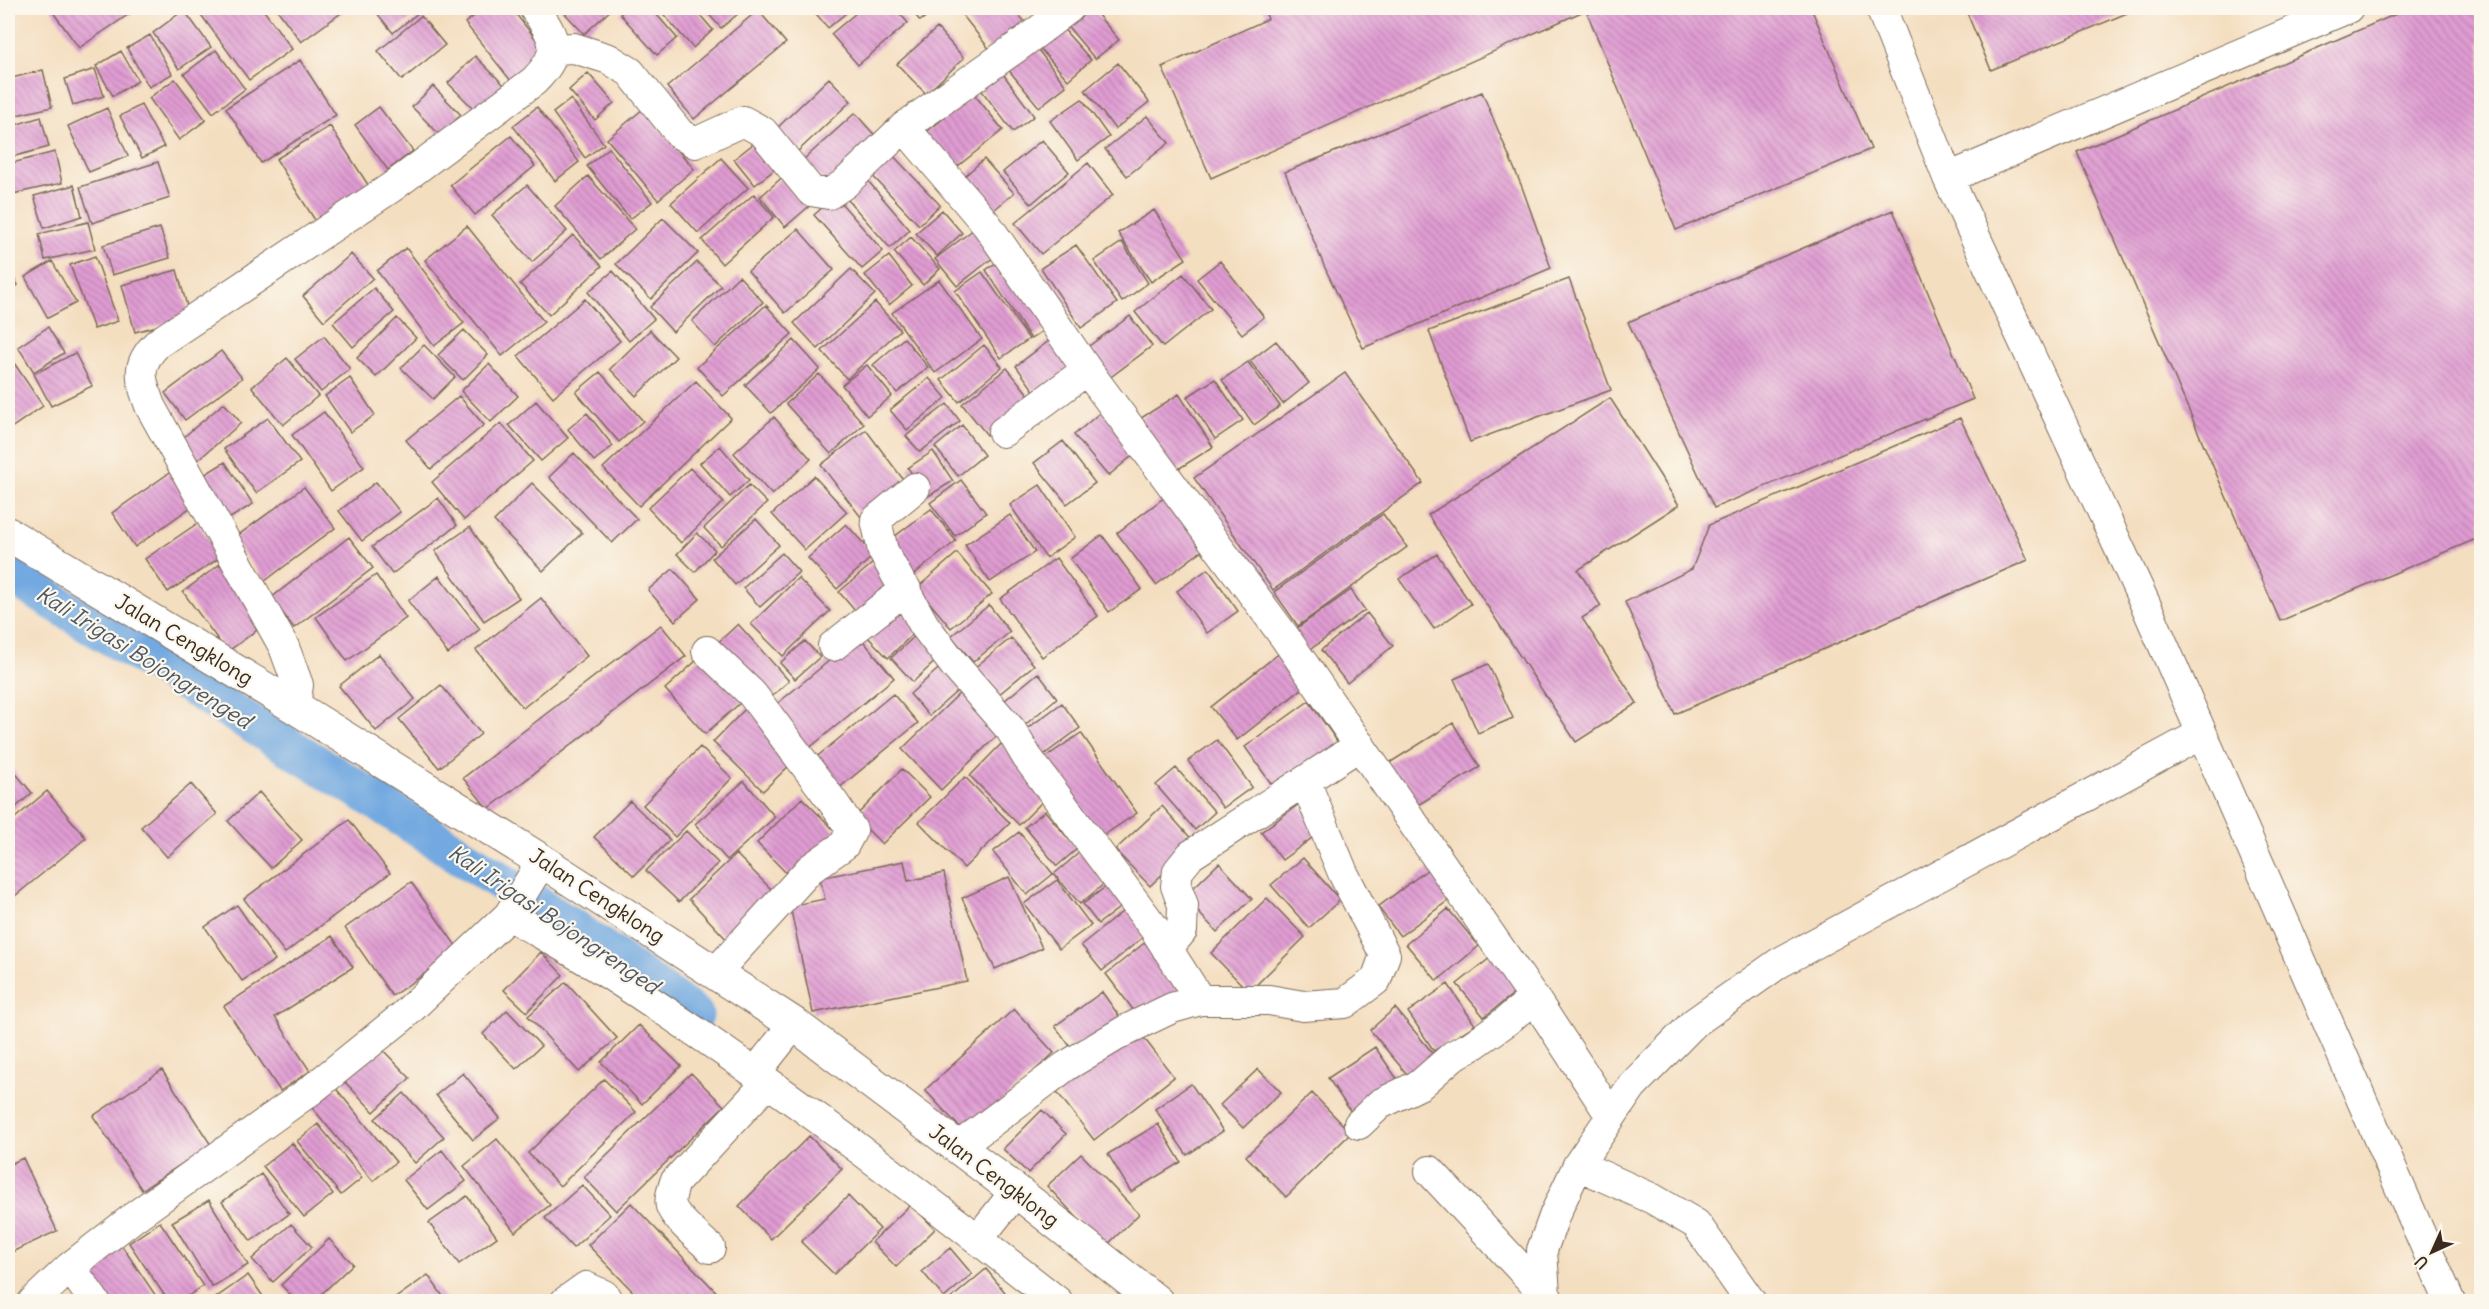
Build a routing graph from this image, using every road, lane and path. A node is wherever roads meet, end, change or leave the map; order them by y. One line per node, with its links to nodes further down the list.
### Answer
1 (534, 8): 5 (street)
2 (1069, 8): 6 (street)
3 (1881, 8): 7 (street)
4 (2348, 8): 7 (street)
5 (554, 50): 6 (street); 15 (street)
6 (904, 127): 8 (street)
7 (1948, 178): 16 (street)
8 (1087, 370): 9 (street); 17 (street)
9 (1003, 432)
10 (915, 488): 12 (street)
11 (8, 534): 15 (main road, Jalan Cengklong)
12 (906, 589): 13 (street); 20 (street)
13 (833, 646)
14 (707, 651): 21 (street)
15 (295, 707): 19 (main road, Jalan Cengklong)
16 (2201, 734): 26 (street); 43 (street)
17 (1359, 745): 18 (street); 22 (street)
18 (1305, 781): 20 (street); 23 (street)
19 (525, 887): 21 (main road, Jalan Cengklong); 25 (street); 34 (street)
20 (1167, 950): 23 (street)
21 (715, 973): 24 (main road, Jalan Cengklong)
22 (1534, 998): 26 (street); 27 (street)
23 (1200, 1000): 28 (street)
24 (791, 1027): 25 (street); 28 (main road, Jalan Cengklong)
25 (760, 1075): 32 (street); 33 (street)
26 (1611, 1116): 29 (street)
27 (1359, 1124)
28 (958, 1147): 31 (main road, Jalan Cengklong)
29 (1578, 1165): 35 (street); 42 (street)
30 (1430, 1172): 35 (street)
31 (1011, 1197): 32 (street); 41 (main road, Jalan Cengklong)
32 (979, 1236): 40 (street)
33 (710, 1248)
34 (70, 1267): 36 (street); 37 (street)
35 (1544, 1299)
36 (33, 1302)
37 (94, 1302)
38 (565, 1302): 39 (street)
39 (608, 1302)
40 (1058, 1302)
41 (1157, 1302)
42 (1751, 1302)
43 (2450, 1302)

